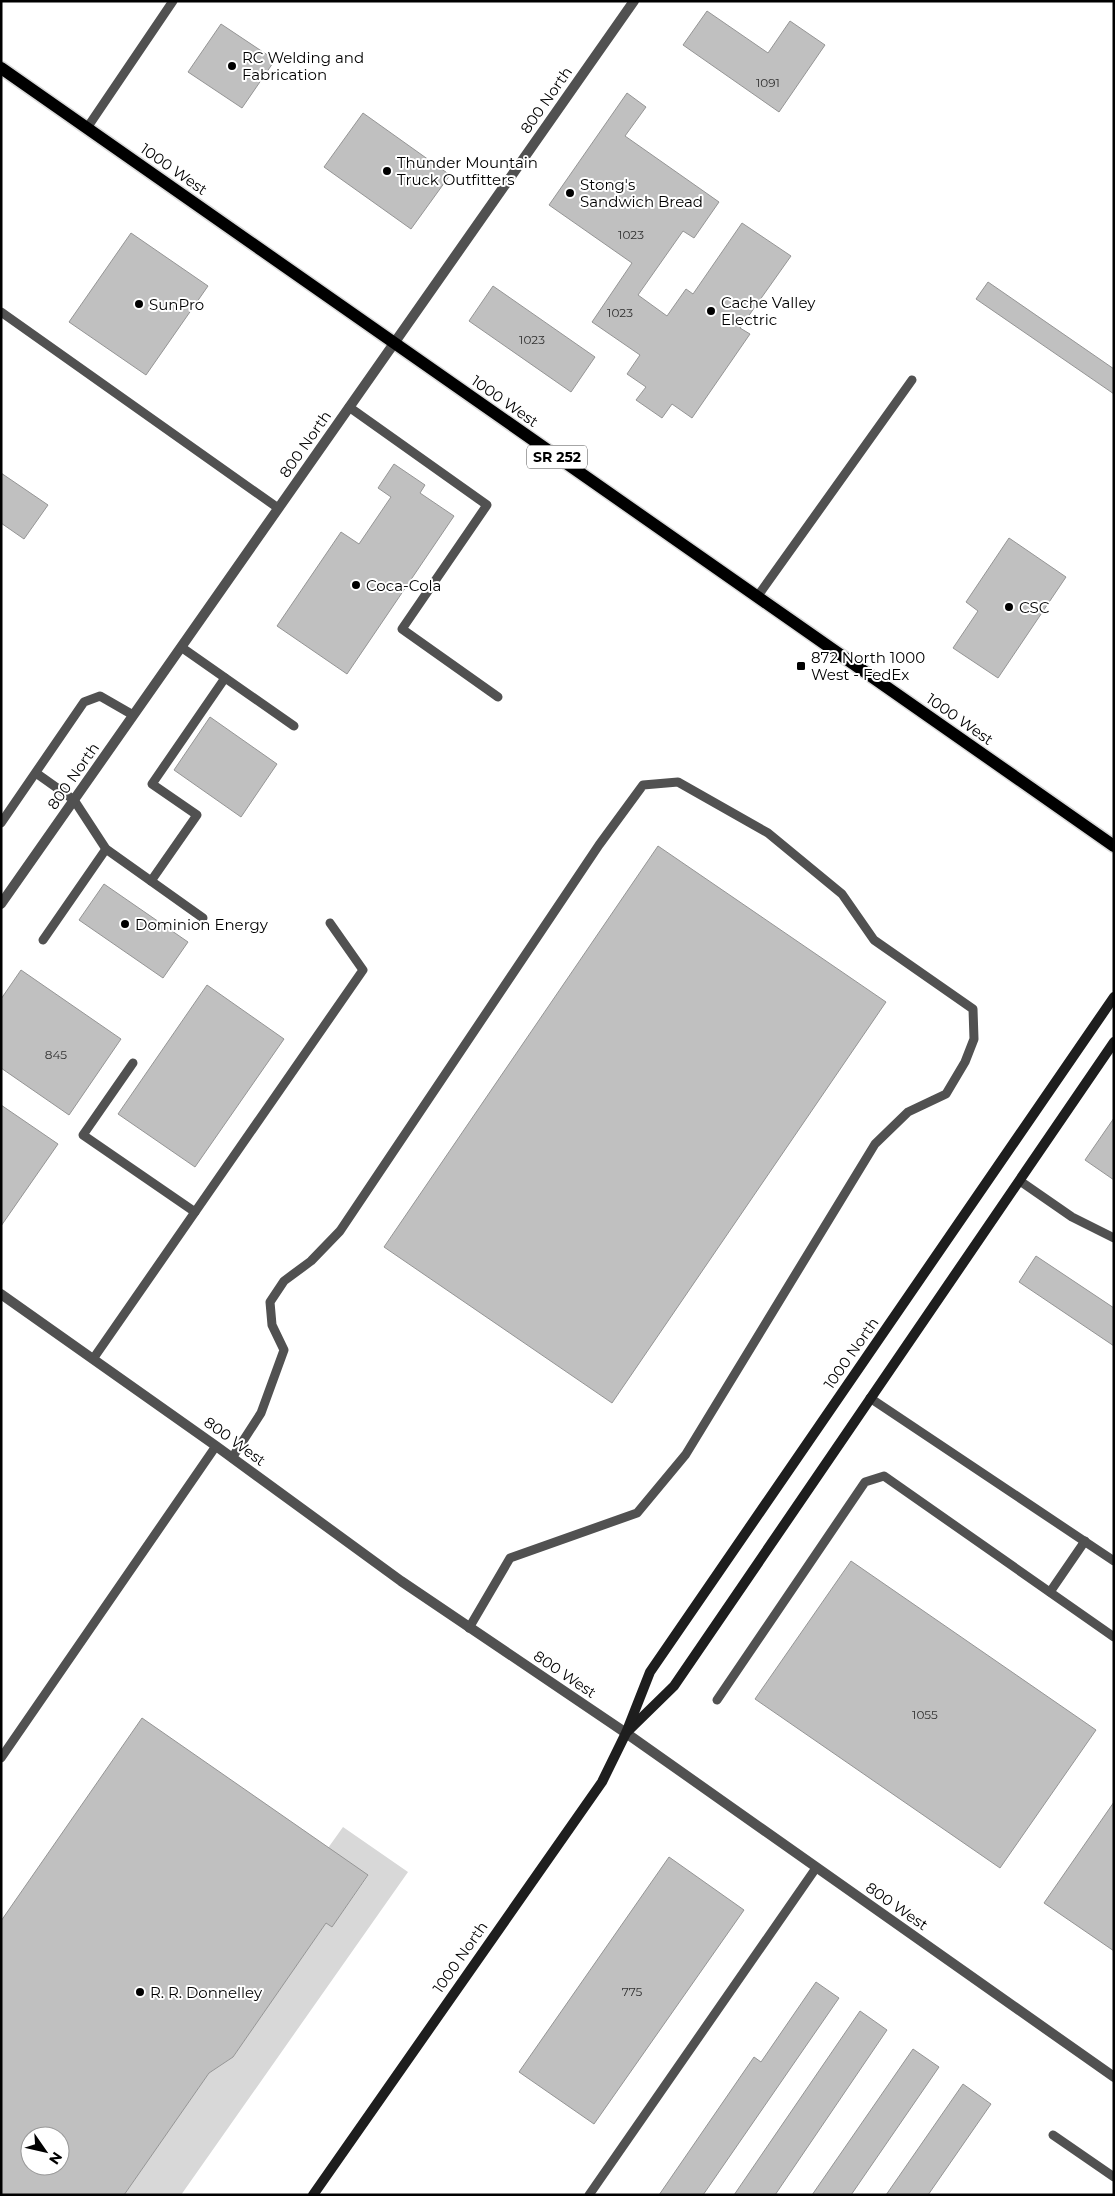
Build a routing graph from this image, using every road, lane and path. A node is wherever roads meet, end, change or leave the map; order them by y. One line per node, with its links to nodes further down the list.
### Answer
1 (173, 1): 4 (lane)
2 (634, 1): 6 (street, 800 North)
3 (1, 68): 4 (main road, 1000 West / SR 252)
4 (87, 128): 6 (main road, 1000 West / SR 252)
5 (1, 312): 9 (lane)
6 (394, 343): 8 (street, 800 North); 10 (main road, 1000 West / SR 252)
7 (912, 380): 10 (lane)
8 (350, 407): 9 (street, 800 North); 13 (lane)
9 (278, 508): 11 (street, 800 North)
10 (757, 597): 19 (main road, 1000 West / SR 252)
11 (181, 647): 12 (lane); 14 (street, 800 North)
12 (225, 678): 15 (lane); 21 (lane)
13 (498, 697)
14 (133, 715): 16 (lane); 17 (street, 800 North)
15 (294, 726)
16 (36, 772): 17 (lane); 18 (lane)
17 (74, 800): 20 (lane); 22 (street, 800 North)
18 (1, 823)
19 (1114, 846)
20 (106, 849): 21 (lane); 25 (lane)
21 (151, 881): 23 (lane)
22 (1, 904)
23 (203, 918)
24 (330, 924): 30 (lane)
25 (43, 940)
26 (1114, 997): 43 (street, 1000 North)
27 (1114, 1042): 29 (street, 1000 North)
28 (133, 1062): 30 (lane)
29 (1020, 1181): 31 (lane); 34 (street, 1000 North)
30 (195, 1212): 33 (lane)
31 (1114, 1238)
32 (1, 1294): 33 (street, 800 West)
33 (93, 1359): 35 (street, 800 West)
34 (870, 1398): 37 (lane); 43 (street, 1000 North)
35 (216, 1446): 36 (street, 800 West); 44 (lane)
36 (232, 1458): 40 (street, 800 West); 40 (lane)
37 (1085, 1541): 38 (lane); 39 (lane)
38 (1114, 1561)
39 (1050, 1592): 41 (lane); 42 (lane)
40 (468, 1628): 43 (street, 800 West)
41 (1114, 1637)
42 (717, 1700)
43 (626, 1733): 45 (street, 800 West); 49 (street, 1000 North)
44 (1, 1758)
45 (816, 1868): 46 (street, 800 West); 50 (lane)
46 (1114, 2077)
47 (1053, 2136): 48 (lane)
48 (1114, 2177)
49 (313, 2195)
50 (589, 2195)

